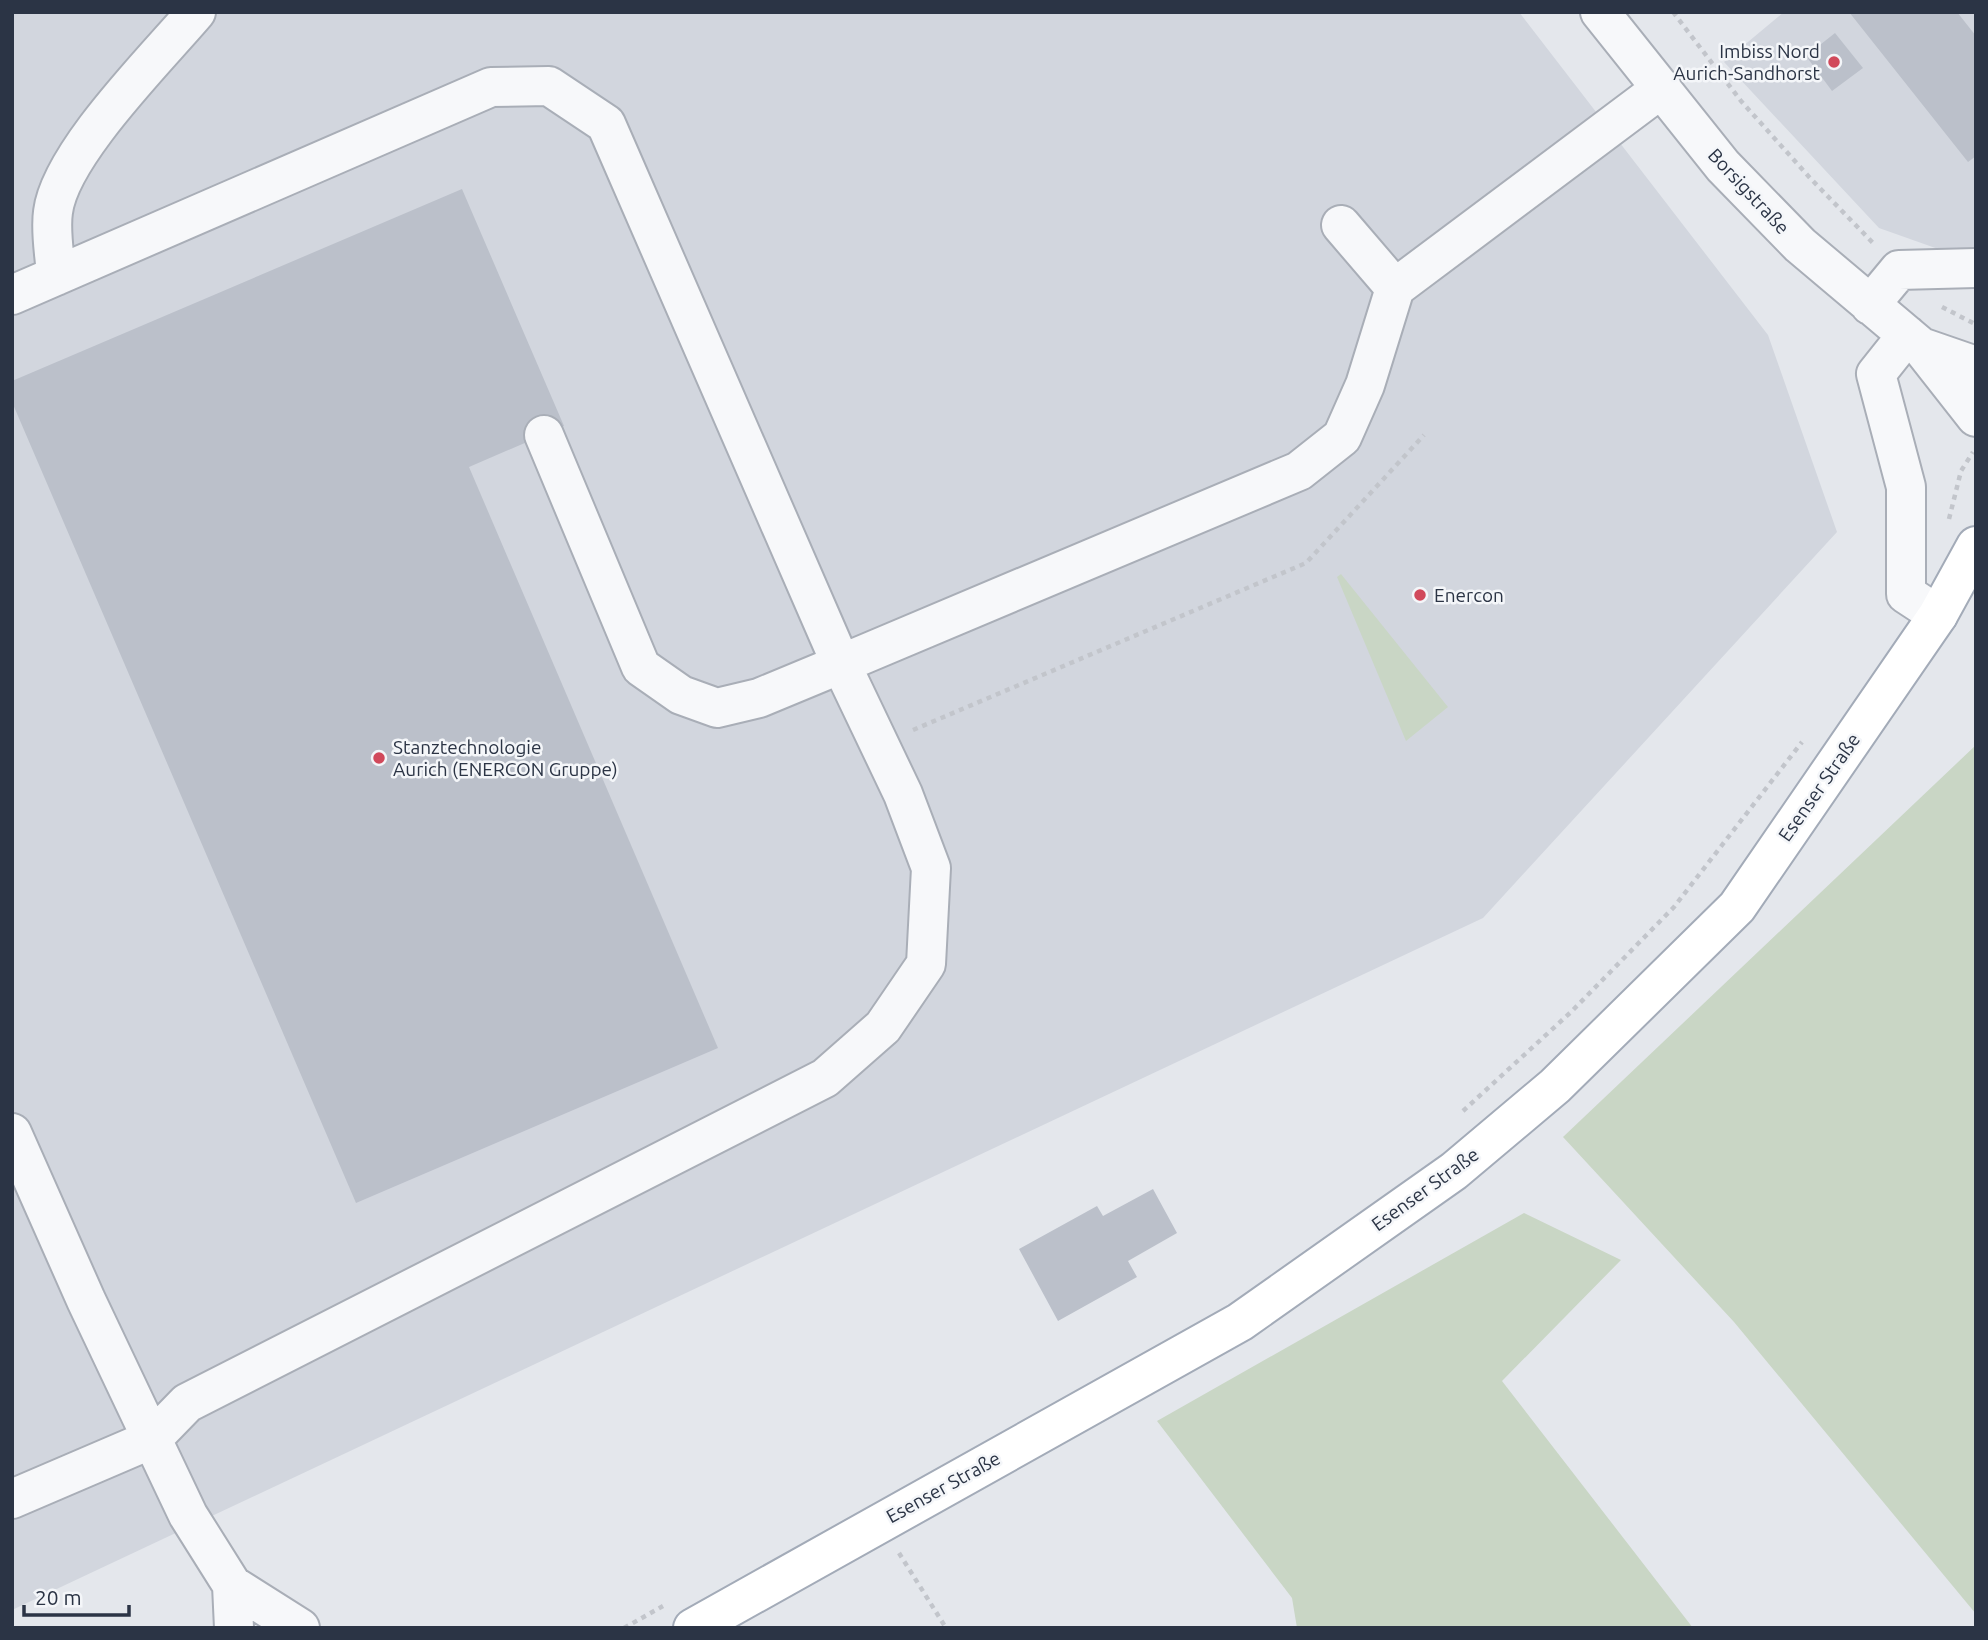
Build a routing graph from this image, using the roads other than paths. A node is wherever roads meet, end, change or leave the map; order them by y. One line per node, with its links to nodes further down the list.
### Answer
1 (197, 12): 6 (street)
2 (1600, 12): 3 (street, Borsigstraße)
3 (1662, 88): 7 (street); 9 (street, Borsigstraße)
4 (1342, 225): 7 (street)
5 (1976, 268): 9 (street)
6 (56, 276): 8 (street); 16 (street)
7 (1395, 288): 16 (street)
8 (13, 292)
9 (1870, 305): 10 (street, Borsigstraße)
10 (1914, 341): 11 (street, Borsigstraße); 12 (street, Borsigstraße); 15 (street)
11 (1976, 366)
12 (1976, 417)
13 (544, 435): 16 (street)
14 (1962, 535): 15 (main road, Esenser Straße)
15 (1938, 615): 21 (main road, Esenser Straße)
16 (841, 664): 18 (street)
17 (12, 1133): 18 (street)
18 (152, 1439): 19 (street); 20 (street)
19 (12, 1499)
20 (232, 1585): 22 (street); 23 (street)
21 (683, 1614)
22 (234, 1628)
23 (300, 1628)

